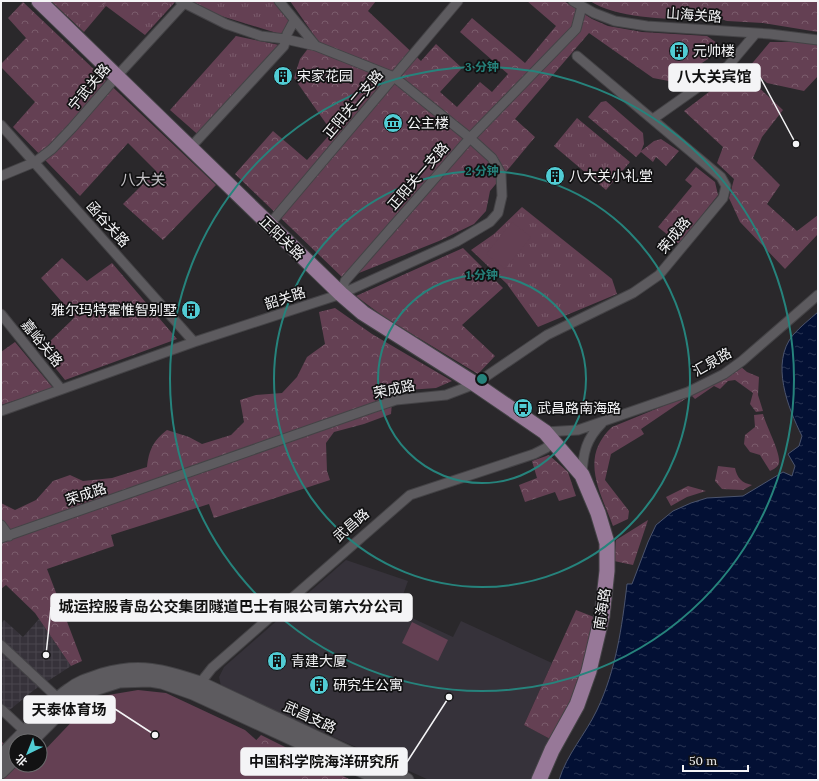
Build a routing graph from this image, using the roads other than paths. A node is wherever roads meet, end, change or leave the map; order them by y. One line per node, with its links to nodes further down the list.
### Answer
1 (39, 1): 13 (main road, 正阳关路)
2 (279, 1): 7 (street)
3 (458, 1): 14 (street, 正阳关二支路)
4 (573, 1): 6 (street, 山海关路)
5 (183, 2): 9 (street, 韶关路); 13 (street, 宁武关路)
6 (582, 6): 8 (street, 山海关路); 17 (street, 正阳关一支路)
7 (294, 20): 9 (street); 11 (street)
8 (756, 33): 10 (street, 山海关路); 15 (street)
9 (285, 39): 11 (street, 韶关路); 18 (street)
10 (818, 40)
11 (316, 46): 14 (street, 韶关路)
12 (577, 56): 15 (street)
13 (117, 76): 18 (main road, 正阳关路); 19 (street, 宁武关路)
14 (394, 77): 17 (street, 韶关路); 21 (street, 正阳关二支路)
15 (652, 119): 26 (street, 荣成路)
16 (1, 125): 19 (street, 函谷关路)
17 (470, 138): 22 (street, 正阳关一支路); 22 (street, 韶关路)
18 (190, 148): 21 (main road, 正阳关路)
19 (35, 162): 20 (street, 宁武关路); 25 (street, 函谷关路)
20 (1, 176)
21 (269, 225): 22 (main road, 正阳关路)
22 (341, 294): 25 (street, 韶关路); 26 (main road, 正阳关路)
23 (818, 295): 29 (street, 汇泉路)
24 (1, 314): 27 (street, 嘉峪关路)
25 (194, 342): 27 (street, 韶关路)
26 (475, 384): 30 (main road, 正阳关路); 33 (street, 荣成路)
27 (61, 389): 28 (street, 韶关路)
28 (1, 411)
29 (602, 422): 30 (street, 汇泉路); 31 (street)
30 (550, 436): 31 (main road, 南海路); 35 (street, 武昌路)
31 (582, 475): 42 (main road, 南海路)
32 (1, 525): 33 (street)
33 (5, 537)
34 (1, 645): 36 (street)
35 (196, 688): 36 (street); 40 (street, 武昌支路)
36 (62, 702): 39 (street)
37 (1, 709): 38 (street)
38 (19, 733)
39 (30, 733)
40 (390, 777): 41 (street, 武昌支路)
41 (407, 780)
42 (539, 780)

